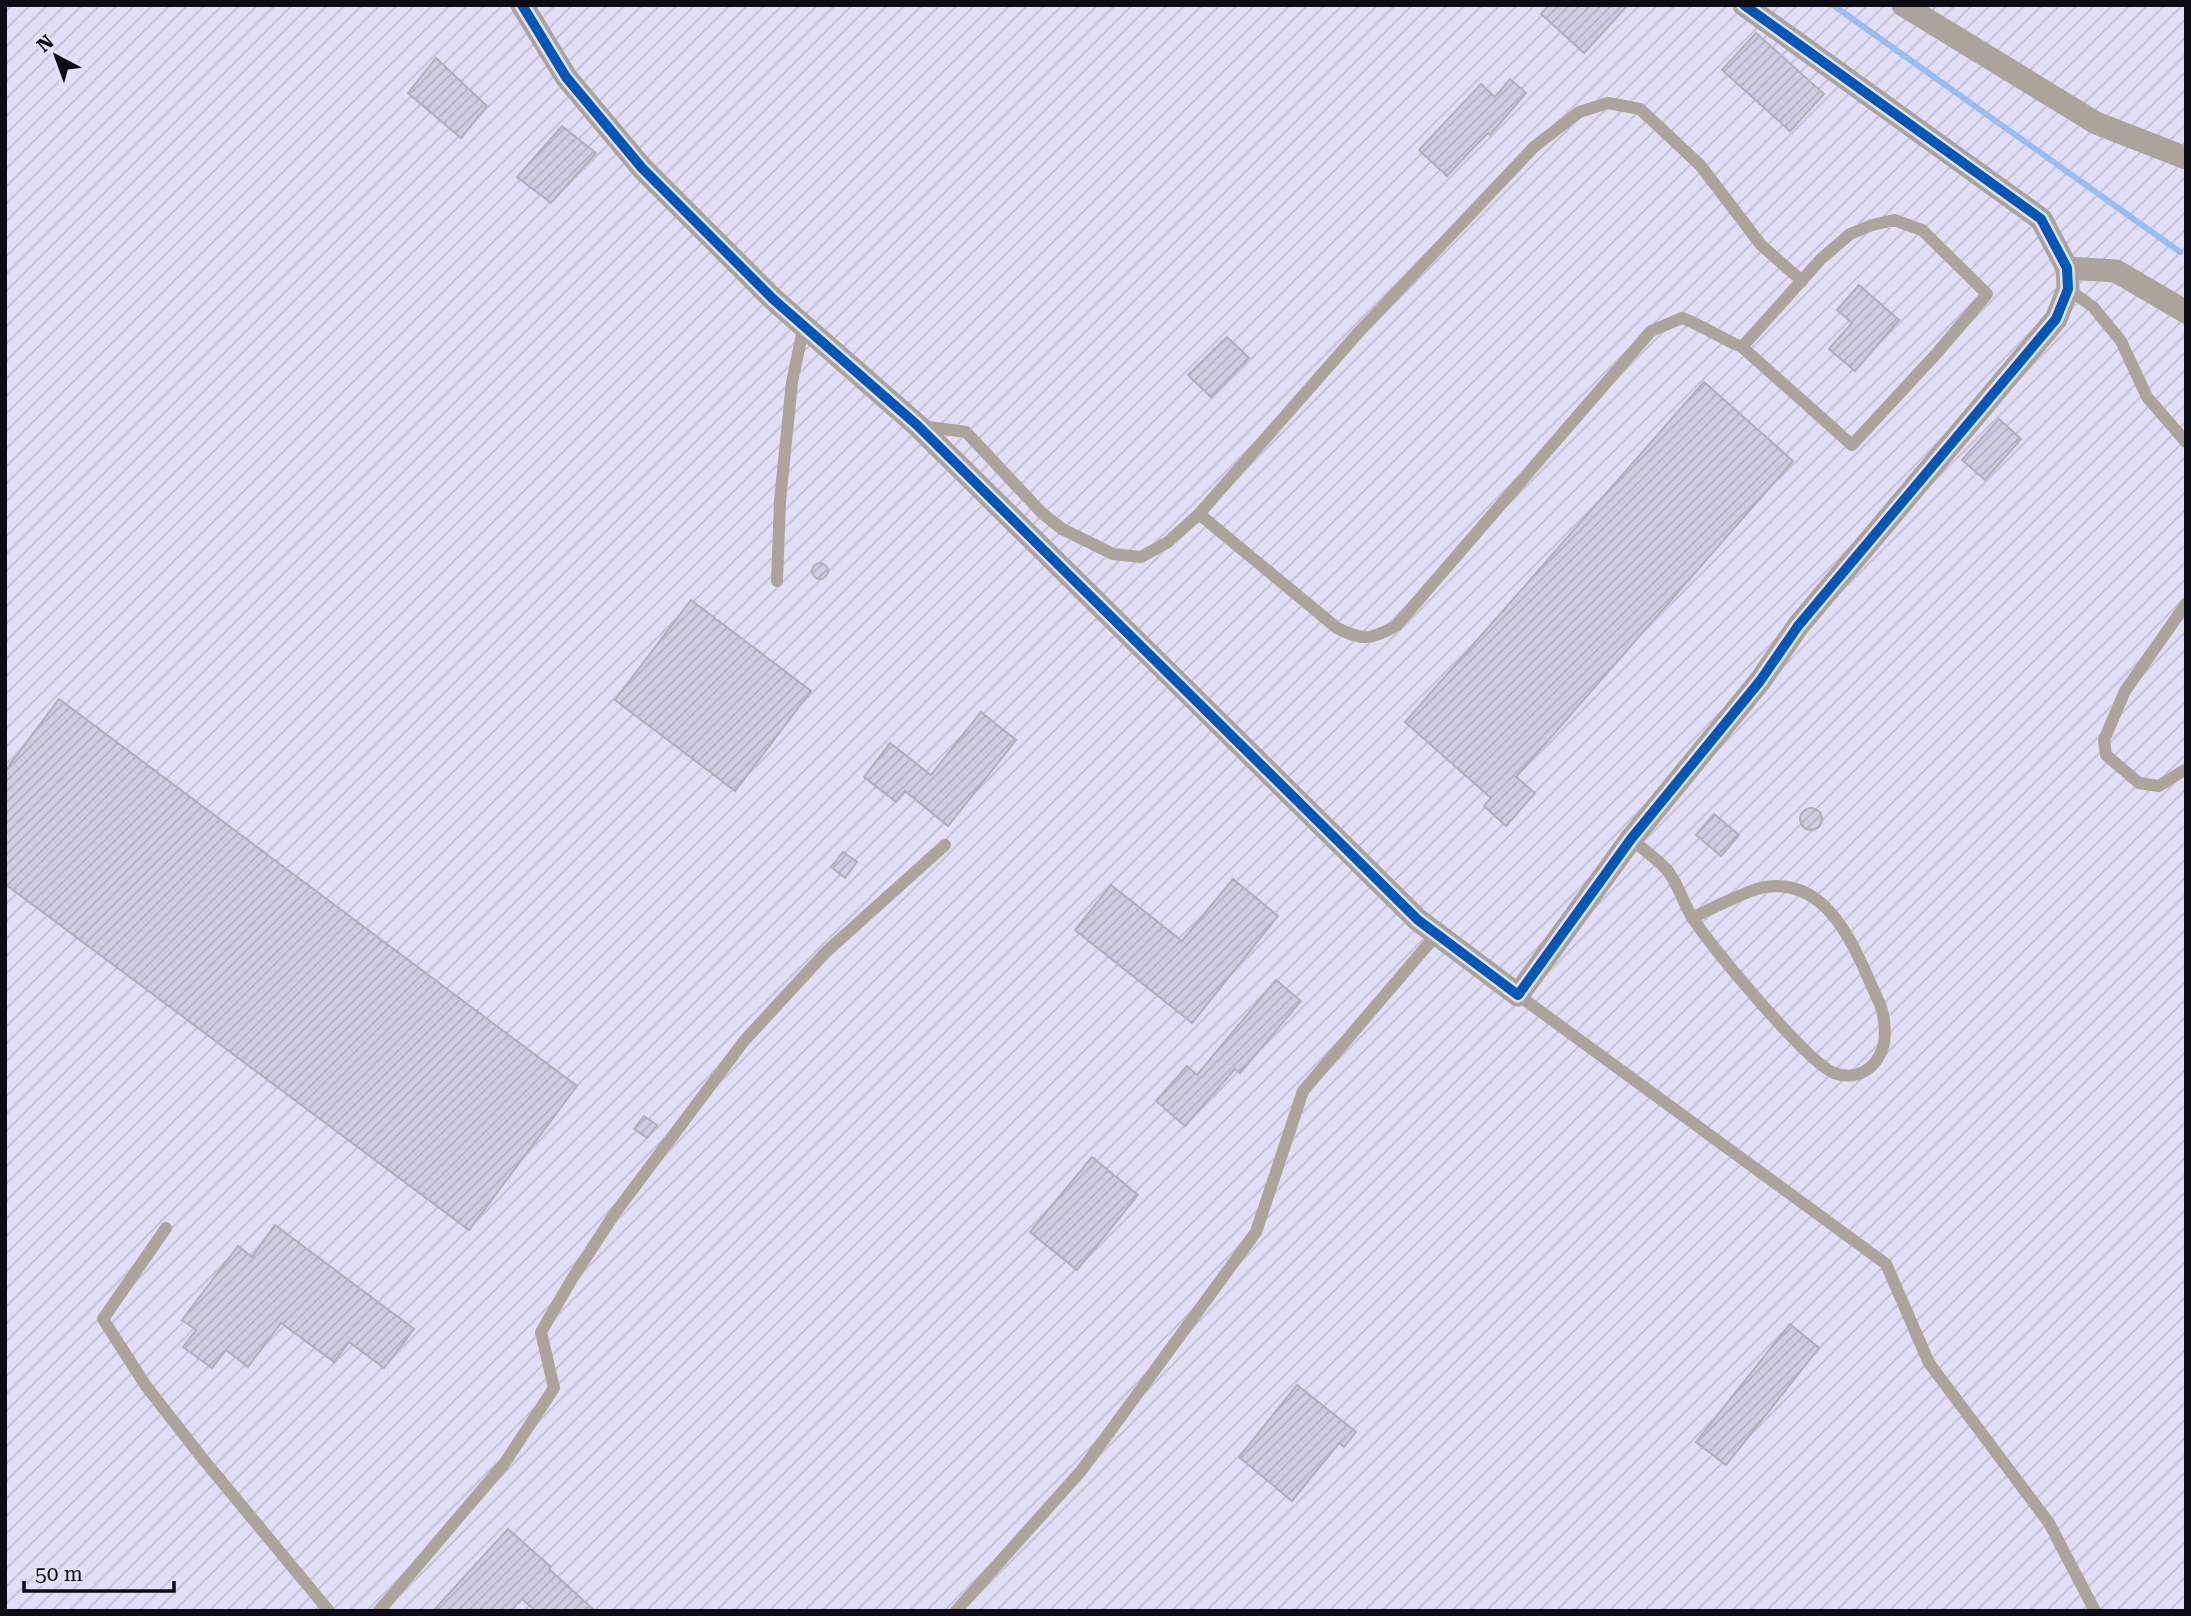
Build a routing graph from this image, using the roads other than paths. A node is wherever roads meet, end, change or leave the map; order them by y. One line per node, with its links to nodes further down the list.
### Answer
1 (522, 5): 8 (street)
2 (1744, 5): 5 (street)
3 (1903, 5): 4 (street)
4 (2186, 158)
5 (2068, 279): 7 (street); 11 (lane); 16 (street)
6 (1802, 281): 9 (lane); 9 (lane); 12 (lane)
7 (2186, 313)
8 (804, 325): 10 (street); 13 (lane)
9 (1742, 347): 12 (lane)
10 (917, 425): 12 (lane); 19 (street)
11 (2186, 442)
12 (1199, 514)
13 (776, 581)
14 (2186, 604): 15 (lane)
15 (2186, 769)
16 (1631, 839): 18 (lane); 20 (street)
17 (945, 845): 23 (lane)
18 (1692, 918): 18 (lane)
19 (1437, 934): 20 (street); 24 (lane)
20 (1518, 995): 25 (lane)
21 (166, 1228): 22 (lane)
22 (329, 1611)
23 (379, 1611)
24 (956, 1611)
25 (2095, 1611)

